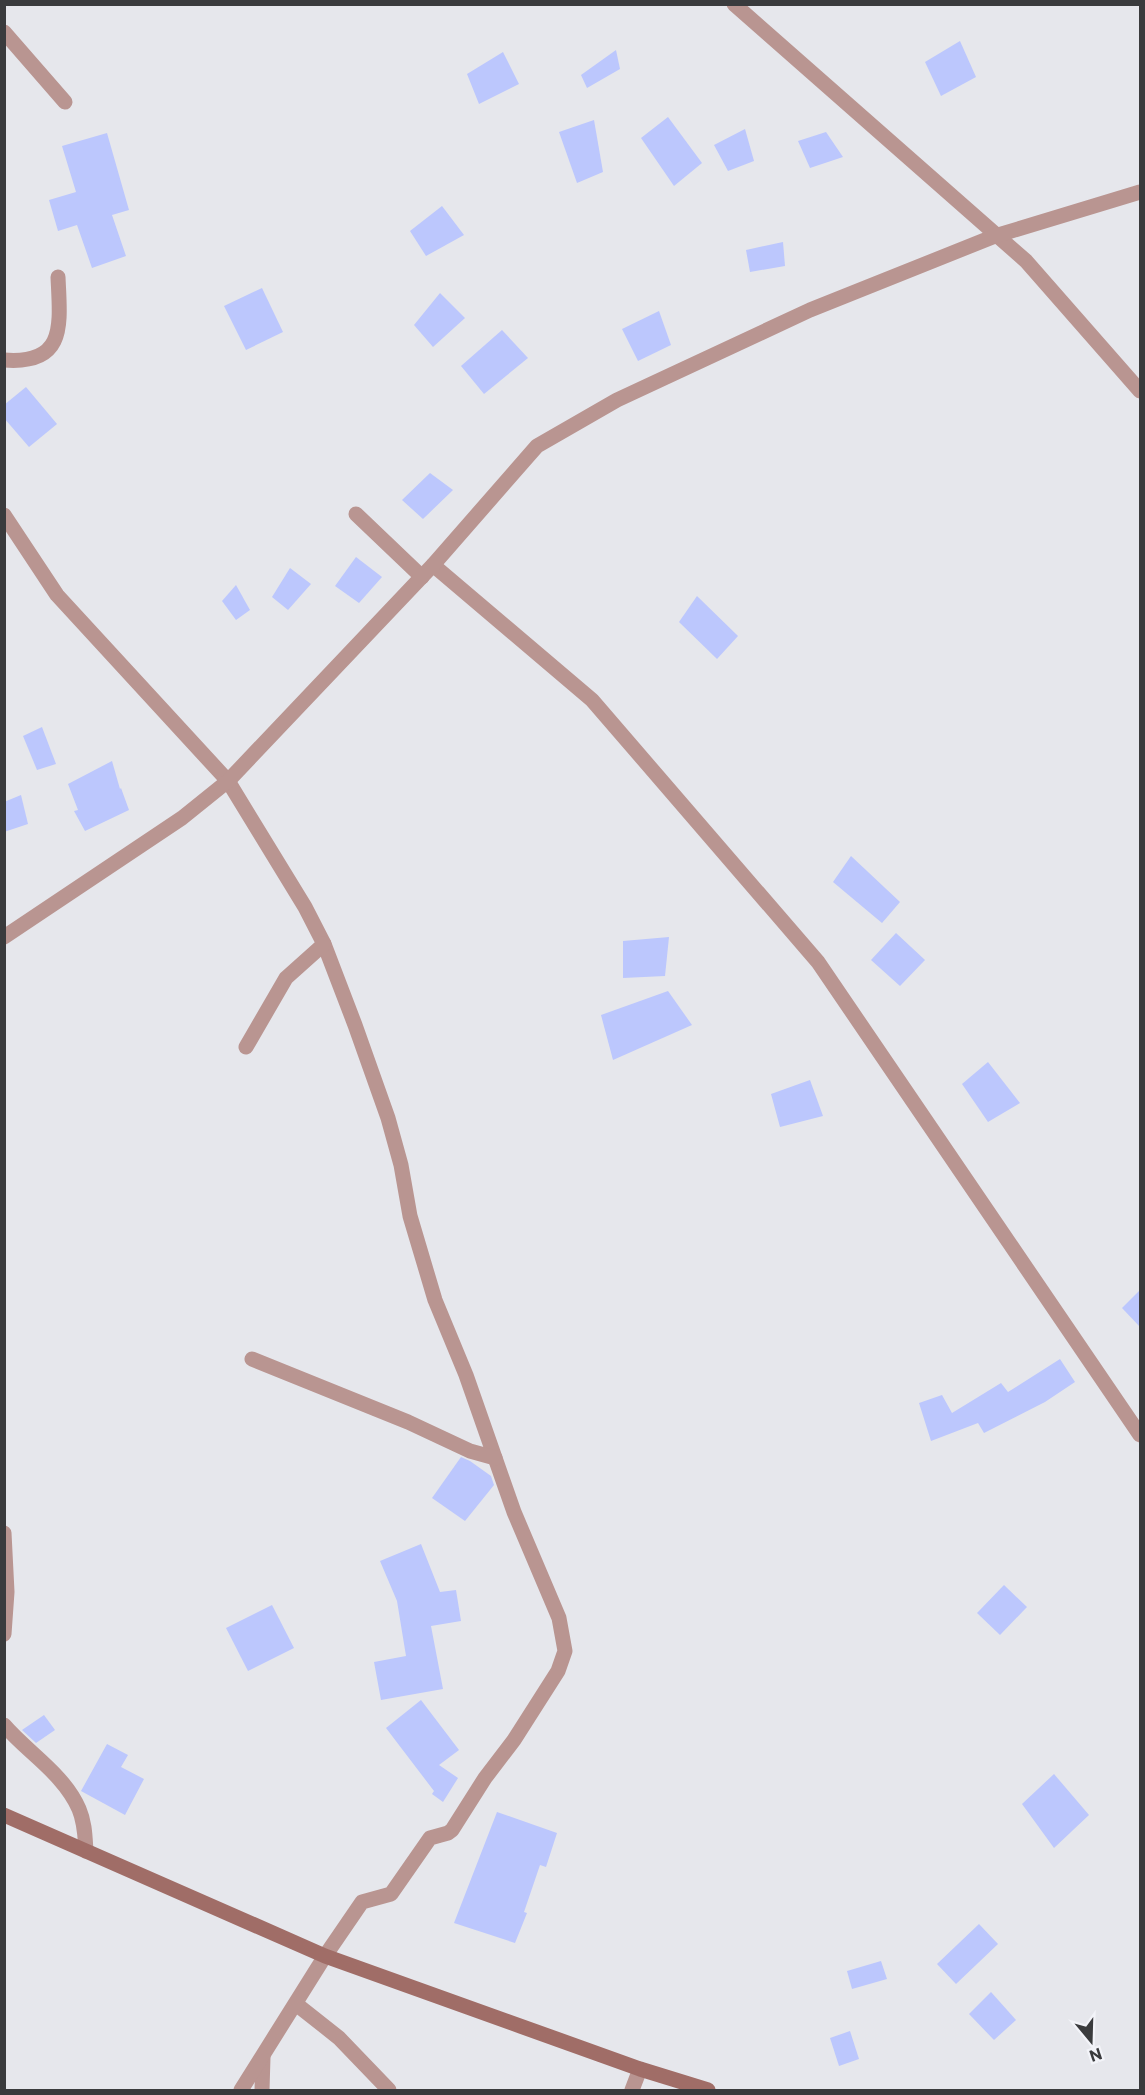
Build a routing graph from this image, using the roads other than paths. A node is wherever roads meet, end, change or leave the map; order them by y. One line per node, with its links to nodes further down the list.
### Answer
1 (734, 4): 5 (street)
2 (4, 32): 3 (street)
3 (65, 102)
4 (1140, 192): 5 (street)
5 (995, 236): 8 (street); 11 (street)
6 (58, 278): 7 (street)
7 (4, 360)
8 (1140, 391)
9 (356, 514): 12 (street)
10 (4, 515): 13 (street)
11 (433, 565): 12 (street); 18 (street)
12 (422, 577): 13 (street)
13 (228, 781): 14 (street); 15 (street)
14 (4, 937)
15 (324, 944): 16 (street); 19 (street)
16 (246, 1047)
17 (252, 1359): 19 (street)
18 (1140, 1435)
19 (495, 1458): 25 (street)
20 (4, 1533): 21 (street)
21 (4, 1634)
22 (4, 1725): 24 (street)
23 (4, 1815): 24 (main road)
24 (86, 1851): 25 (main road)
25 (325, 1956): 26 (street); 28 (main road)
26 (296, 2004): 27 (street); 31 (street)
27 (263, 2057): 29 (street); 30 (street)
28 (640, 2069): 32 (street); 33 (main road)
29 (241, 2091)
30 (262, 2091)
31 (389, 2091)
32 (632, 2091)
33 (708, 2091)

